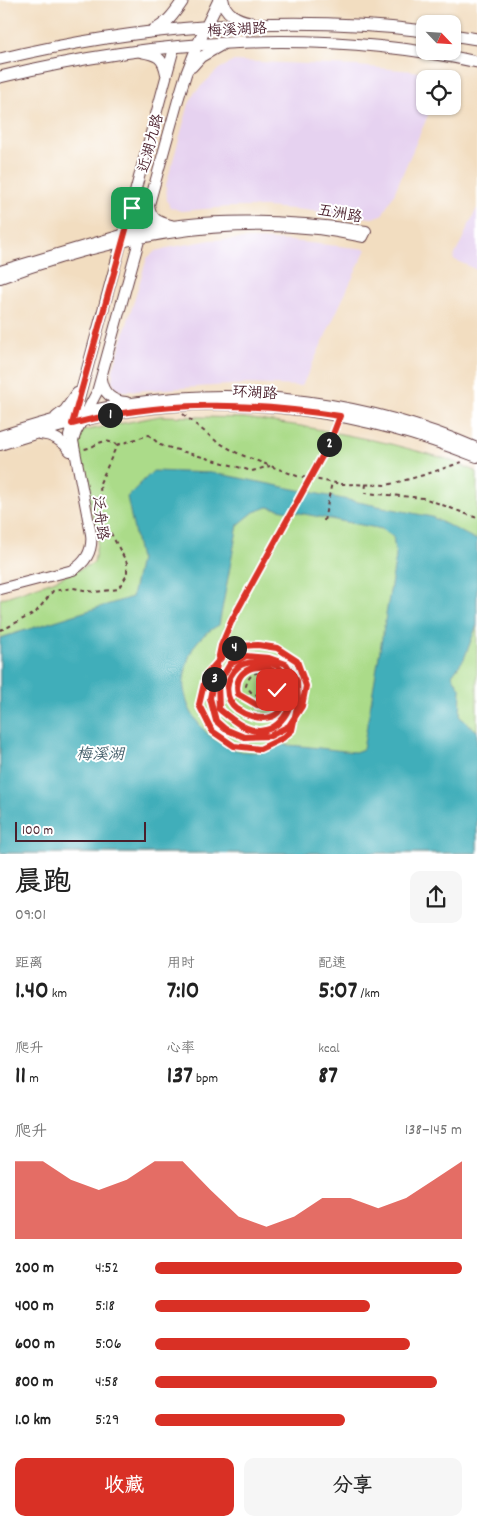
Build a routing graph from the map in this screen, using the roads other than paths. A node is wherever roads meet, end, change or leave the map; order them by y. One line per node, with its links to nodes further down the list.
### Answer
1 (219, 0): 5 (main road)
2 (222, 0): 4 (main road)
3 (183, 1): 7 (main road); 8 (main road)
4 (259, 24): 5 (main road, 梅溪湖路); 6 (main road, 梅溪湖路)
5 (206, 27): 7 (main road, 梅溪湖路); 12 (main road)
6 (416, 30)
7 (174, 31): 8 (main road, 梅溪湖路); 13 (main road)
8 (145, 34): 15 (main road, 梅溪湖路)
9 (461, 36): 10 (main road)
10 (477, 39)
11 (225, 43): 12 (main road, 梅溪湖路); 16 (main road, 梅溪湖路); 19 (main road)
12 (197, 46): 13 (main road, 梅溪湖路); 19 (main road, 近湖九路)
13 (174, 48): 14 (main road, 梅溪湖路); 17 (main road, 近湖九路)
14 (140, 52): 17 (main road); 18 (main road, 梅溪湖路)
15 (0, 58)
16 (477, 62)
17 (166, 76): 21 (main road, 近湖九路)
18 (0, 78)
19 (184, 81): 20 (main road, 近湖九路)
20 (149, 205): 22 (main road); 23 (main road, 近湖九路)
21 (132, 208): 25 (main road, 近湖九路); 26 (main road)
22 (180, 226): 23 (main road, 五洲路); 24 (main road, 五洲路)
23 (141, 233): 24 (main road, 五洲路); 25 (main road, 五洲路); 28 (main road, 近湖九路)
24 (161, 234): 28 (main road)
25 (124, 237): 26 (main road, 五洲路); 27 (main road, 近湖九路)
26 (102, 243): 27 (main road); 29 (main road, 五洲路); 30 (main road, 五洲路)
27 (116, 264): 31 (main road, 近湖九路)
28 (132, 266): 32 (main road, 近湖九路)
29 (0, 271)
30 (0, 278)
31 (86, 376): 34 (main road, 近湖九路); 35 (main road)
32 (101, 378): 33 (main road); 34 (main road, 近湖九路)
33 (132, 403): 34 (main road, 环湖路); 40 (main road, 环湖路)
34 (82, 418): 35 (main road, 环湖路); 36 (main road, 环湖路); 39 (main road); 40 (main road, 环湖路)
35 (46, 422): 37 (main road, 环湖路)
36 (36, 434): 38 (main road, 环湖路); 39 (main road)
37 (0, 436)
38 (0, 445)
39 (71, 446): 41 (main road, 泛舟路); 42 (main road, 泛舟路)
40 (477, 454)
41 (0, 585)
42 (0, 589)

